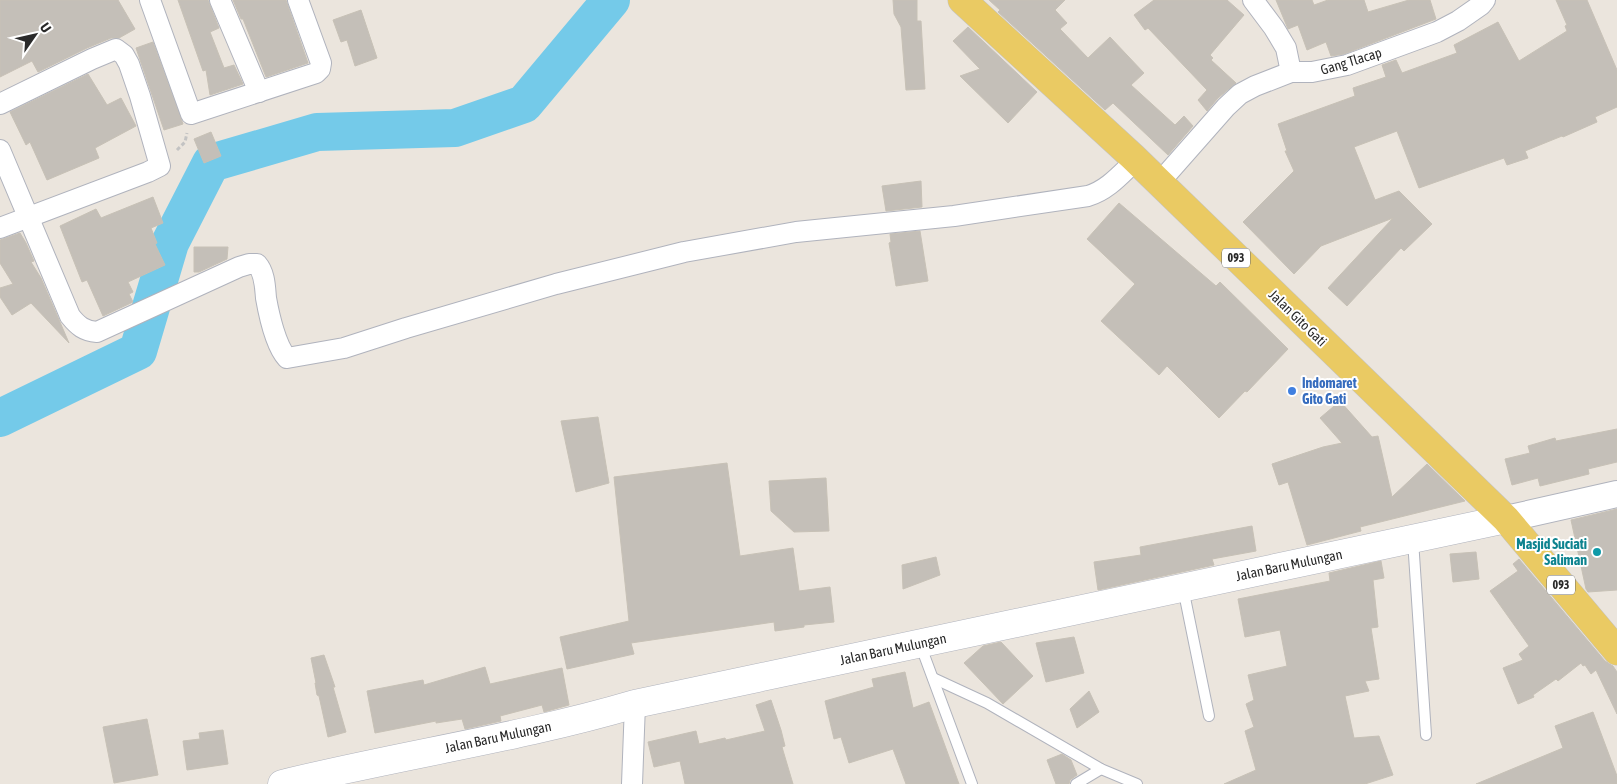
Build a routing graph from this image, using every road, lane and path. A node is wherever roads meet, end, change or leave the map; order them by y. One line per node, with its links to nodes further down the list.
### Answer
1 (150, 0): 10 (street)
2 (220, 0): 8 (street)
3 (298, 0): 8 (street)
4 (962, 0): 12 (main road, Jalan Gito Gati / 093)
5 (1253, 0): 7 (street)
6 (1485, 0): 7 (street, Gang Tlacap)
7 (1291, 72): 14 (street, Gang Tlacap)
8 (259, 92): 10 (street)
9 (0, 104): 13 (street)
10 (191, 114): 13 (path)
11 (0, 150): 15 (street)
12 (1136, 160): 14 (main road, Jalan Gito Gati / 093); 15 (street)
13 (160, 166): 15 (street)
14 (1159, 184): 18 (main road, Jalan Gito Gati / 093)
15 (28, 218): 16 (street)
16 (0, 228)
17 (1617, 494): 18 (street)
18 (1506, 519): 19 (main road, Jalan Baru Mulungan); 22 (main road, Jalan Gito Gati / 093)
19 (1412, 539): 20 (main road, Jalan Baru Mulungan); 26 (lane)
20 (1182, 587): 21 (main road, Jalan Baru Mulungan); 25 (lane)
21 (920, 643): 23 (lane); 24 (main road, Jalan Baru Mulungan)
22 (1617, 651)
23 (933, 678): 27 (lane); 31 (lane)
24 (635, 704): 28 (main road, Jalan Baru Mulungan); 30 (street)
25 (1209, 716)
26 (1426, 735)
27 (1100, 769): 32 (lane); 33 (lane)
28 (327, 778): 29 (main road, Jalan Baru Mulungan)
29 (282, 784)
30 (632, 784)
31 (972, 784)
32 (1076, 784)
33 (1137, 784)

